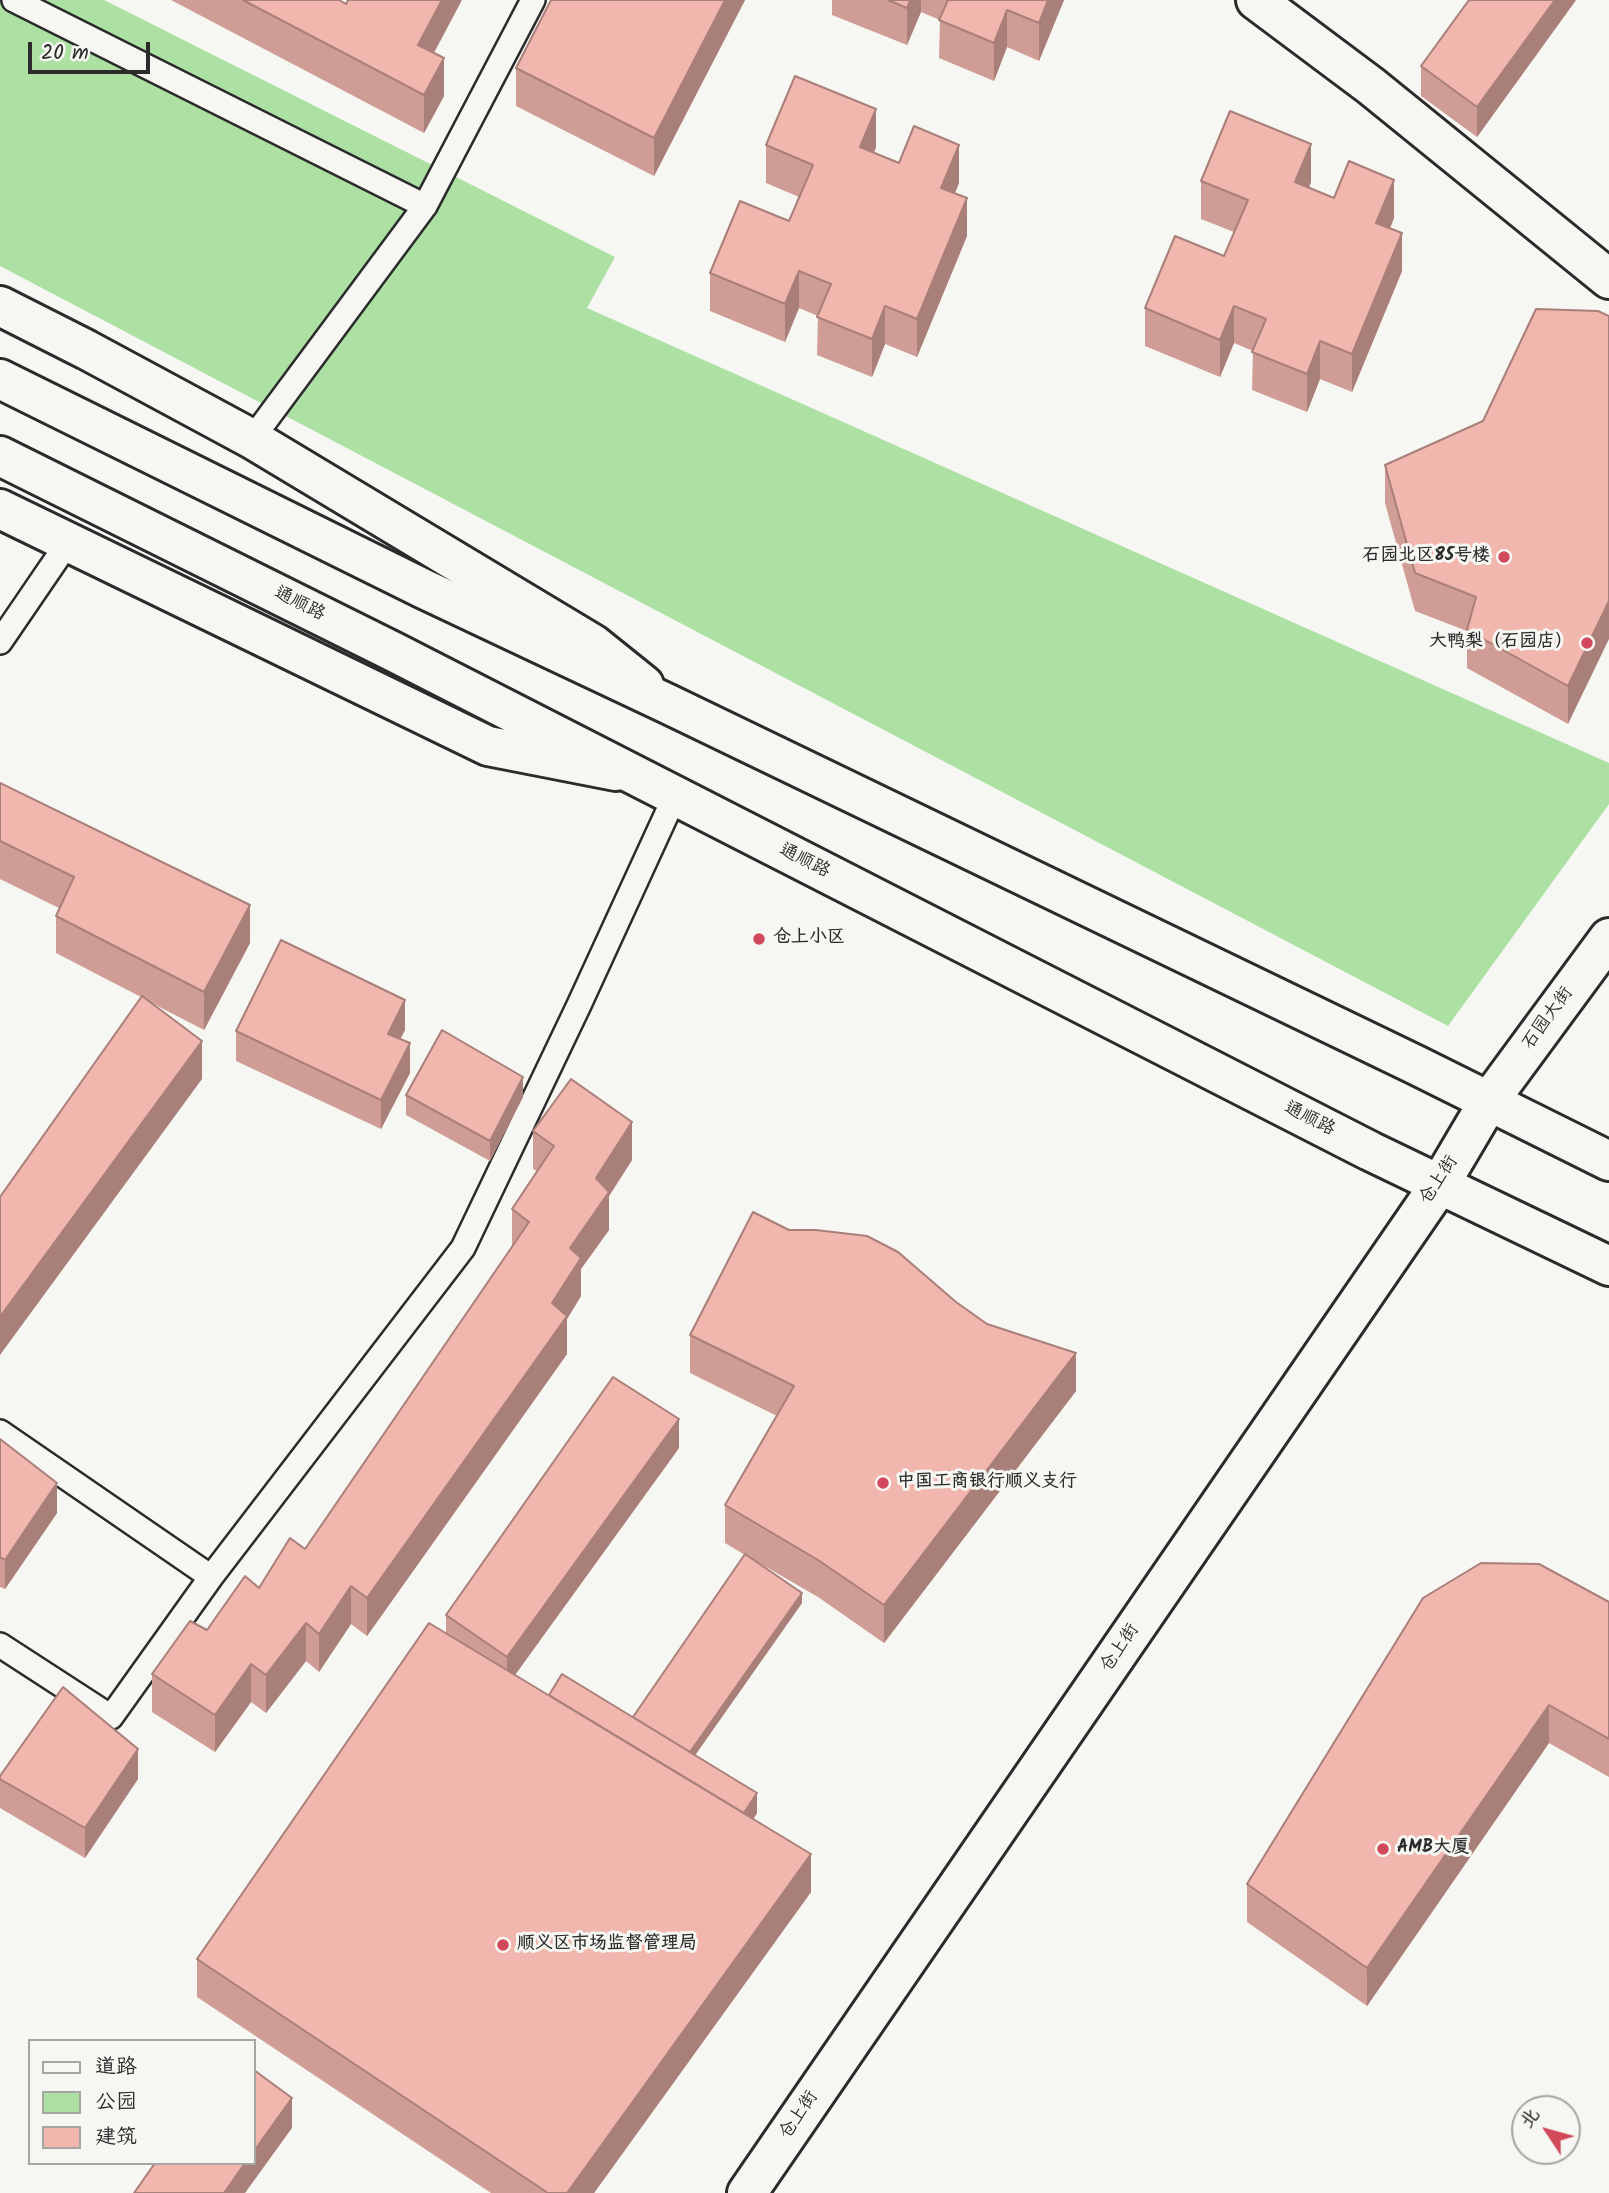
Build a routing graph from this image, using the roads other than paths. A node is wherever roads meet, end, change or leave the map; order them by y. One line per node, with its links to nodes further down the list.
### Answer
1 (14, 0): 4 (lane)
2 (533, 0): 4 (lane)
3 (1256, 0): 5 (main road)
4 (425, 206): 8 (lane)
5 (1609, 279)
6 (0, 306): 8 (main road)
7 (0, 379): 13 (main road)
8 (252, 439): 13 (main road)
9 (0, 456): 14 (main road, 通顺路)
10 (0, 509): 11 (main road)
11 (69, 541): 12 (lane); 14 (main road)
12 (0, 642)
13 (667, 704): 17 (main road)
14 (632, 774): 15 (main road, 通顺路)
15 (675, 796): 19 (main road, 通顺路); 22 (lane)
16 (1609, 938): 17 (main road, 石园大街)
17 (1489, 1101): 18 (main road); 19 (main road, 仓上街)
18 (1609, 1161)
19 (1440, 1184): 20 (main road, 通顺路); 24 (main road, 仓上街)
20 (1609, 1266)
21 (0, 1432): 22 (lane)
22 (211, 1577): 23 (lane)
23 (0, 1645)
24 (747, 2193)

